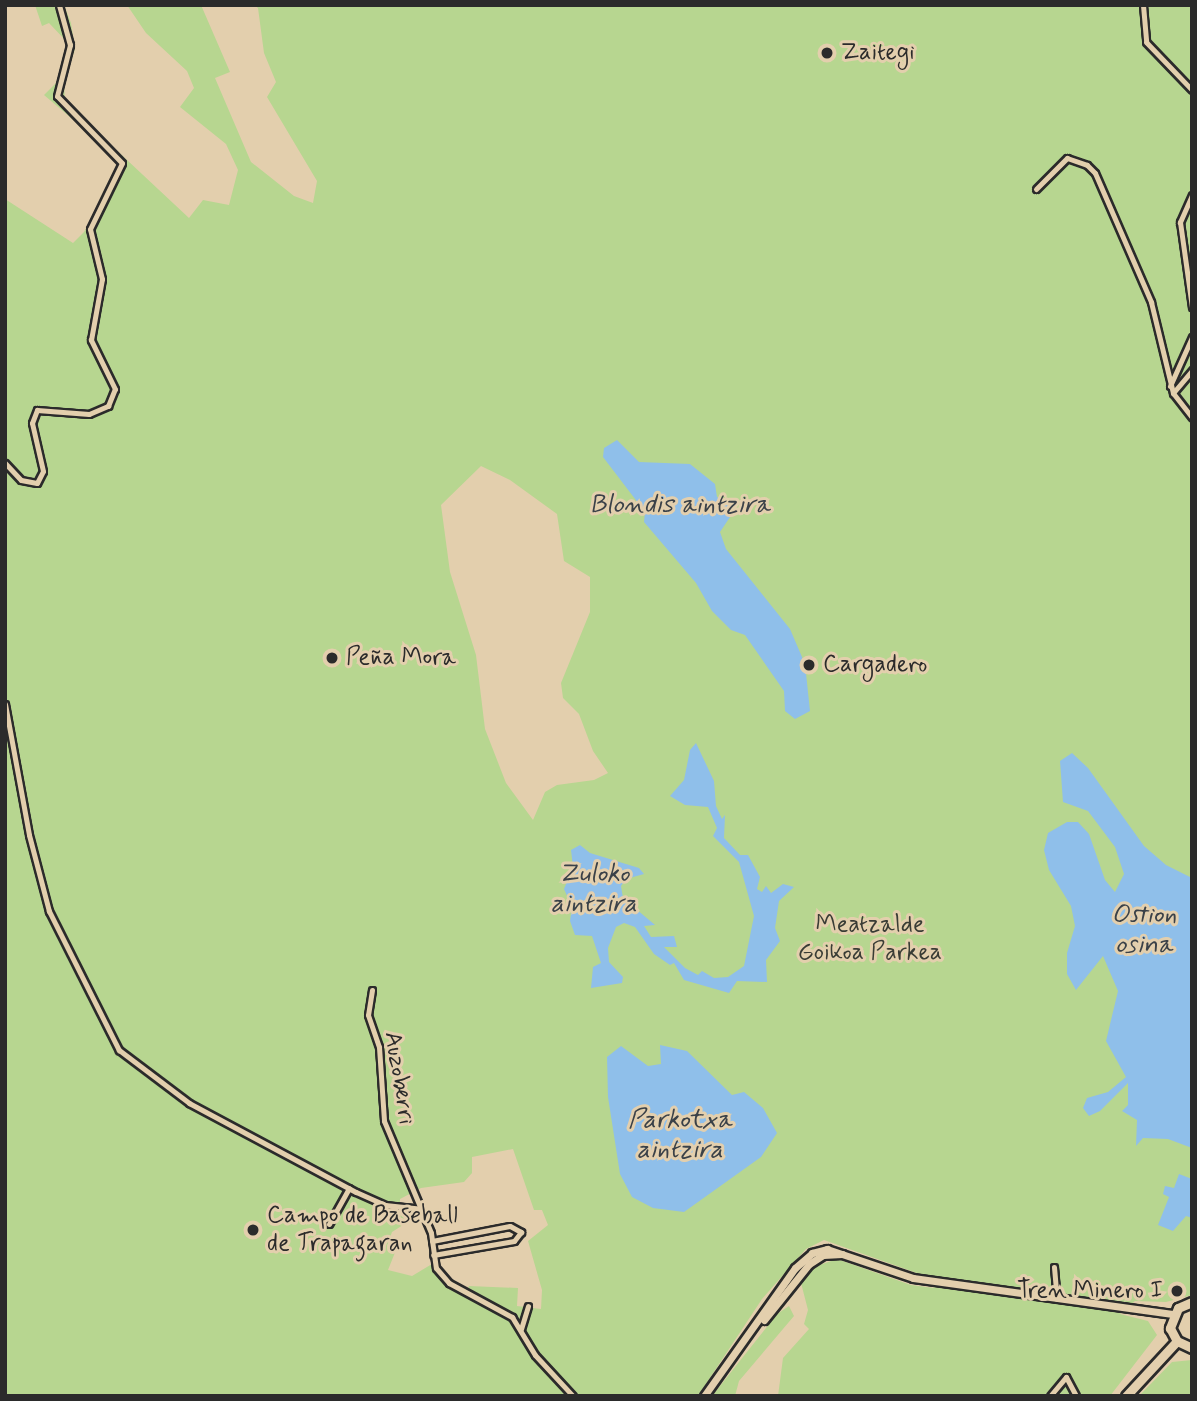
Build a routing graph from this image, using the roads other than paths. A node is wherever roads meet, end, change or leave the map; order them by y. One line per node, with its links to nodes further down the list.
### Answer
1 (59, 5): 12 (street)
2 (1143, 5): 3 (street)
3 (1192, 90)
4 (1036, 189): 9 (street)
5 (1192, 195): 6 (street)
6 (1192, 307)
7 (1192, 337): 9 (street)
8 (1192, 370): 10 (street)
9 (1170, 386): 10 (street)
10 (1172, 393): 11 (street)
11 (1192, 417)
12 (5, 463)
13 (5, 704): 15 (street)
14 (372, 990): 16 (street, Auzoberri)
15 (349, 1188): 16 (street); 17 (street)
16 (421, 1209): 18 (street, Auzoberri)
17 (329, 1224)
18 (432, 1241): 19 (street, Auzoberri); 19 (street)
19 (433, 1255): 25 (street, Auzoberri)
20 (1054, 1267): 21 (street)
21 (1057, 1299): 24 (street); 29 (street)
22 (1192, 1301): 24 (main road)
23 (528, 1306): 25 (street)
24 (1173, 1314): 26 (main road)
25 (521, 1329): 28 (street, Auzoberri)
26 (1177, 1341): 27 (main road); 32 (main road)
27 (1192, 1348)
28 (573, 1396)
29 (704, 1396)
30 (1050, 1396): 31 (street)
31 (1076, 1396)
32 (1126, 1396)

